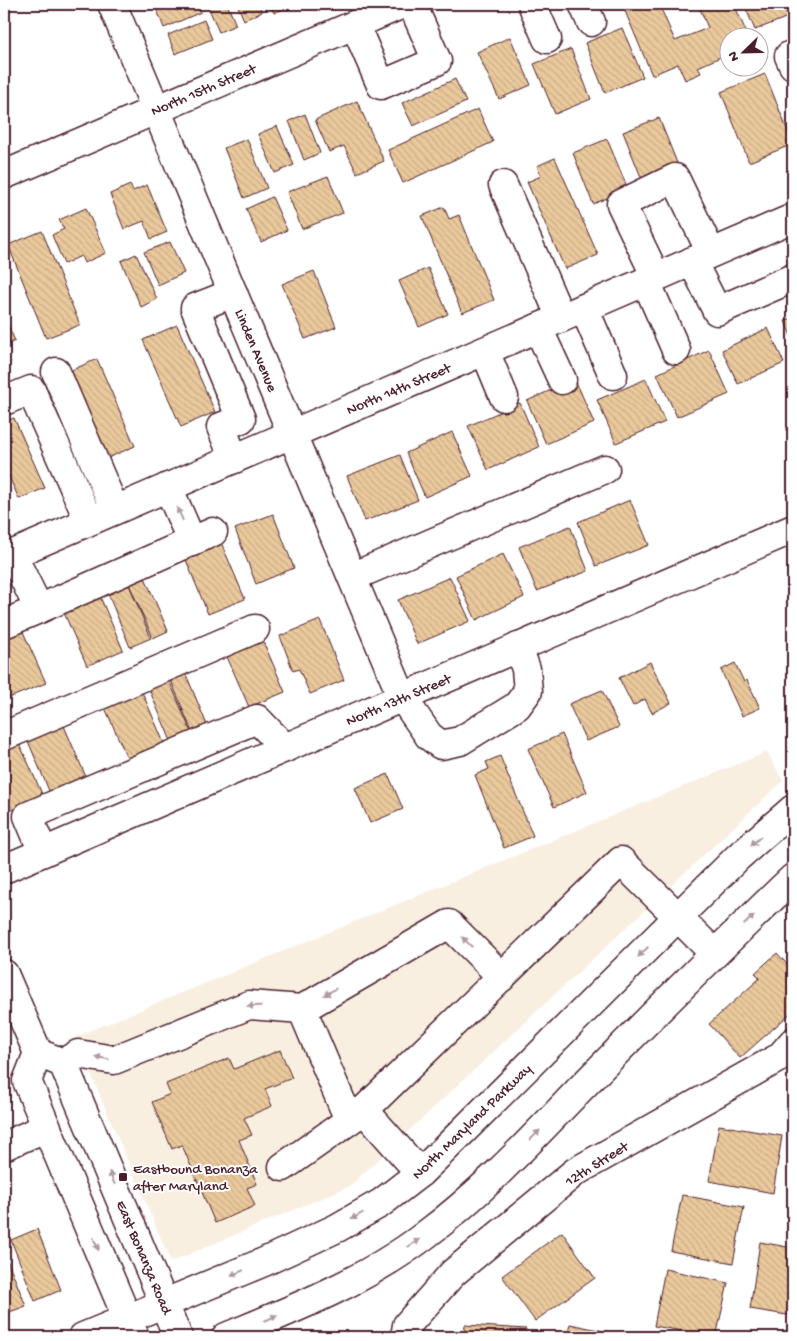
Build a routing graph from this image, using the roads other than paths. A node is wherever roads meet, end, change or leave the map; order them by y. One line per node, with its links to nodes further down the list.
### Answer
1 (112, 4): 9 (street, Linden Avenue)
2 (403, 4): 5 (street, North 15th Street)
3 (412, 4): 5 (street)
4 (532, 4): 6 (street)
5 (355, 25): 9 (street, North 15th Street)
6 (547, 39)
7 (793, 54): 8 (street)
8 (793, 65)
9 (156, 110): 10 (street, North 15th Street); 16 (street, Linden Avenue)
10 (4, 175)
11 (502, 186): 17 (street)
12 (792, 223): 13 (street, North 14th Street)
13 (701, 257): 14 (street); 15 (street, North 14th Street); 15 (street)
14 (793, 278)
15 (651, 279): 17 (street, North 14th Street); 18 (street)
16 (233, 293): 25 (street, Linden Avenue); 26 (street)
17 (561, 318): 19 (street, North 14th Street); 21 (street); 22 (street)
18 (676, 350)
19 (485, 351): 23 (street); 25 (street, North 14th Street)
20 (56, 372): 29 (street)
21 (613, 375)
22 (562, 380)
23 (504, 397)
24 (4, 401): 30 (street)
25 (292, 434): 26 (street, North 14th Street); 33 (street, Linden Avenue)
26 (234, 459): 28 (street, North 14th Street)
27 (605, 469): 33 (street)
28 (168, 487): 29 (street, North 14th Street); 34 (street, one-way to 28)
29 (115, 510): 30 (street, North 14th Street)
30 (89, 521): 32 (street, North 14th Street)
31 (793, 529): 37 (street, North 13th Street)
32 (8, 556): 34 (street)
33 (352, 577): 38 (street, Linden Avenue)
34 (40, 609): 35 (street)
35 (4, 624)
36 (255, 629): 39 (street)
37 (518, 647): 38 (street, North 13th Street); 38 (street, Linden Avenue)
38 (402, 697): 40 (street, North 13th Street)
39 (4, 736)
40 (285, 748): 42 (street, North 13th Street); 42 (street)
41 (793, 809): 45 (street, North Maryland Parkway, one-way to 45)
42 (43, 852): 43 (street, North 13th Street)
43 (4, 869)
44 (793, 878): 46 (street, one-way to 44)
45 (678, 917): 46 (street); 48 (street); 57 (street, North Maryland Parkway, one-way to 57)
46 (714, 953): 62 (street, one-way to 46)
47 (4, 974): 51 (street)
48 (502, 977): 49 (street, one-way to 49); 53 (street)
49 (302, 1009): 52 (street, one-way to 52); 53 (street)
50 (793, 1042): 63 (street, 12th Street)
51 (38, 1053): 52 (street); 54 (street)
52 (63, 1063): 58 (street, East Bonanza Road, one-way to 52)
53 (357, 1115): 56 (street); 57 (street)
54 (47, 1127): 55 (street); 59 (street, one-way to 59)
55 (4, 1146)
56 (283, 1167)
57 (420, 1172): 58 (street, North Maryland Parkway, one-way to 58)
58 (164, 1304): 59 (street, North Maryland Parkway); 61 (street, East Bonanza Road)
59 (131, 1328): 60 (street, North Maryland Parkway)
60 (84, 1337)
61 (178, 1337)
62 (226, 1337)
63 (405, 1337)

